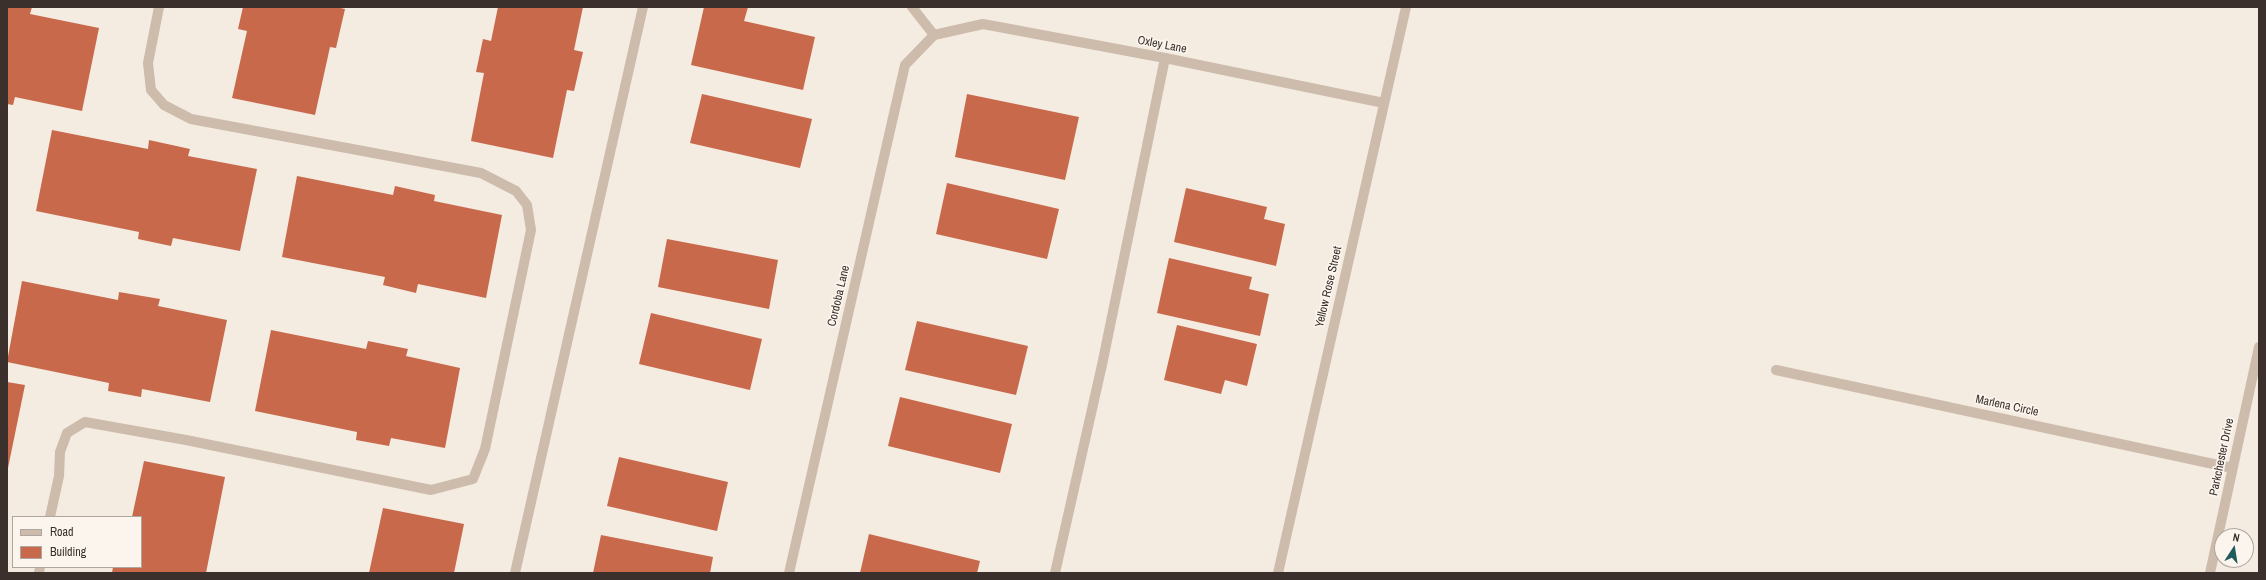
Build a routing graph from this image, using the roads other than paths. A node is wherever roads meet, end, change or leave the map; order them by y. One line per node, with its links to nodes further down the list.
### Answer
1 (160, 7): 11 (street)
2 (643, 7): 12 (street)
3 (912, 7): 5 (street)
4 (1406, 7): 7 (street, Yellow Rose Street)
5 (934, 35): 6 (street, Oxley Lane); 13 (street, Cordoba Lane)
6 (1165, 58): 7 (street, Oxley Lane); 14 (street)
7 (1384, 103): 15 (street, Yellow Rose Street)
8 (2259, 347): 10 (street, Parkchester Drive)
9 (1776, 370): 10 (street, Marlena Circle)
10 (2232, 468): 16 (street, Parkchester Drive)
11 (50, 516)
12 (515, 573)
13 (789, 573)
14 (1055, 573)
15 (1278, 573)
16 (2210, 573)

